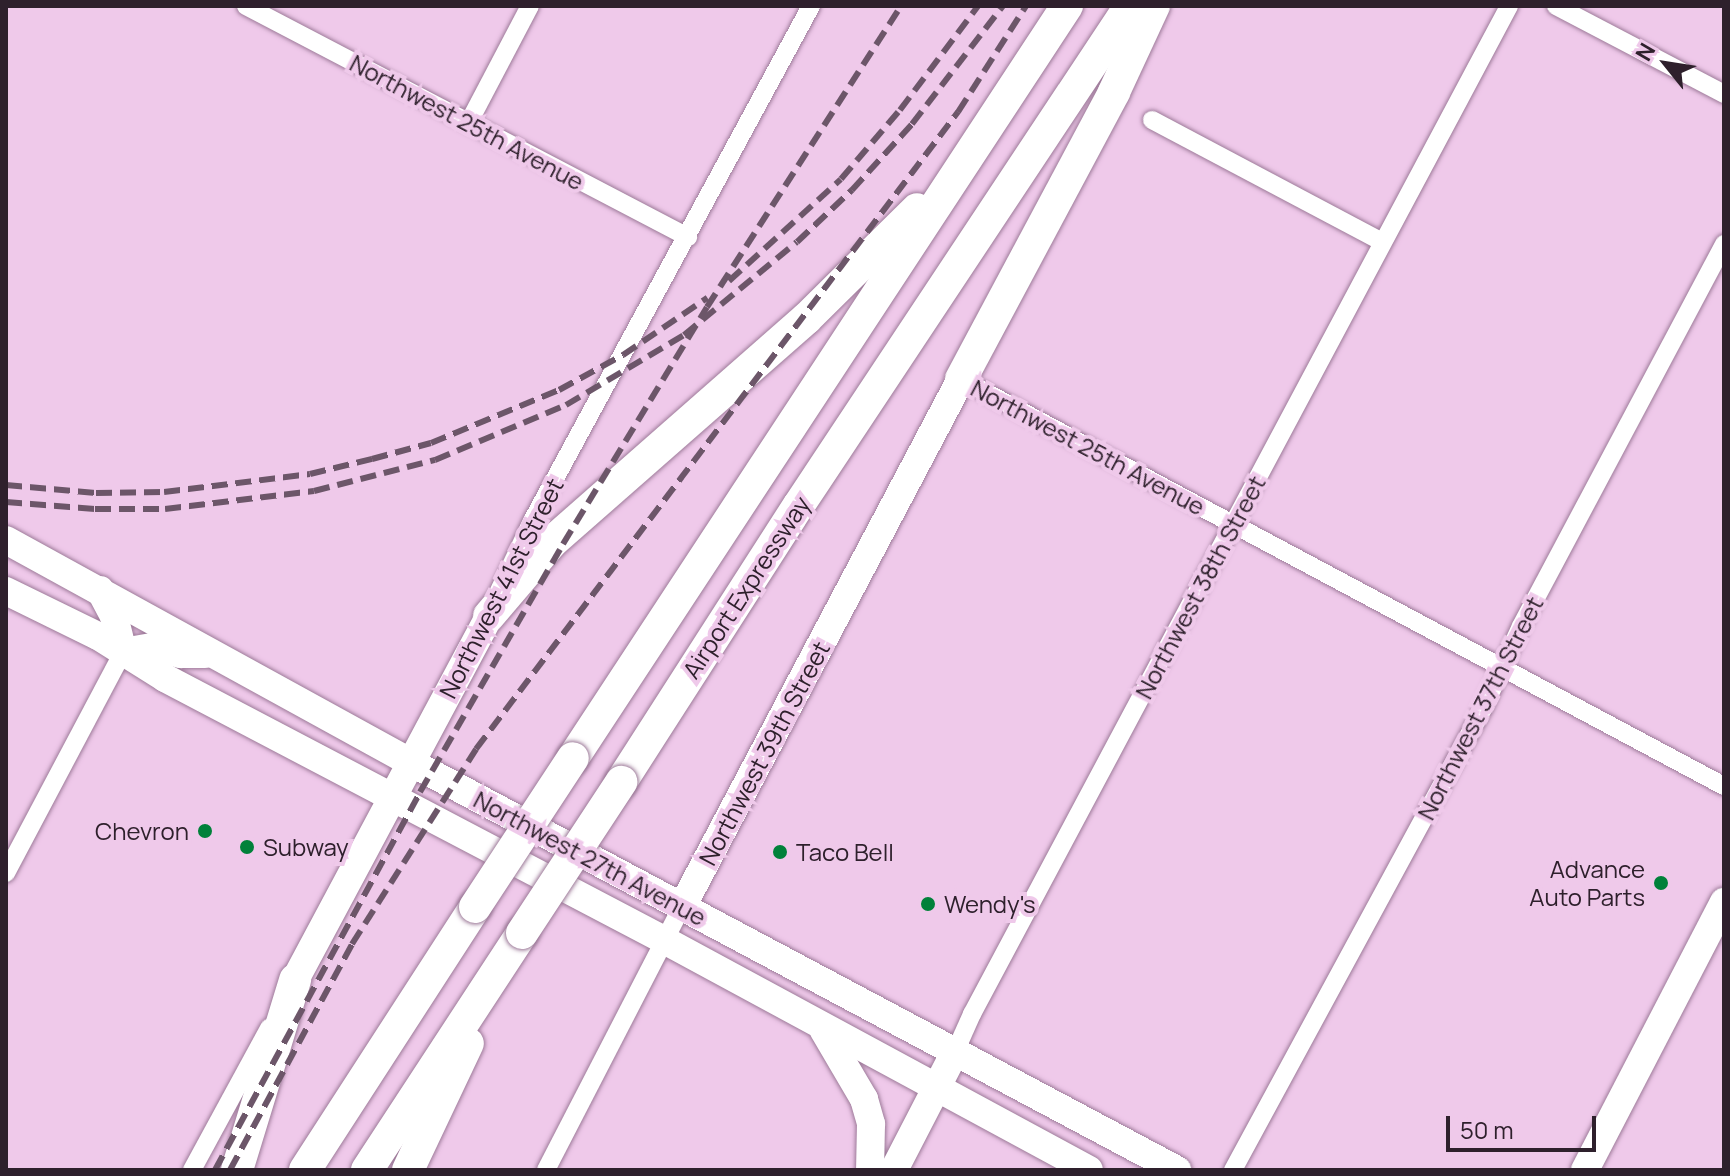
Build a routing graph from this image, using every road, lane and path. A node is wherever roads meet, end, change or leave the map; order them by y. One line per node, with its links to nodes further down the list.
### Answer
1 (530, 6): 11 (street)
2 (811, 6): 13 (street, Northwest 41st Street)
3 (1067, 6): 12 (highway, Airport Expressway)
4 (1130, 6): 31 (highway, Airport Expressway, bridge)
5 (1154, 6): 16 (highway)
6 (1509, 6): 14 (street, Northwest 38th Street)
7 (1556, 6): 9 (street)
8 (251, 7): 11 (street, Northwest 25th Avenue)
9 (1724, 94)
10 (1152, 120): 14 (street)
11 (469, 122): 13 (street, Northwest 25th Avenue)
12 (965, 161): 21 (highway); 39 (highway, Airport Expressway, bridge)
13 (688, 237): 21 (street, Northwest 41st Street)
14 (1382, 242): 17 (street, Northwest 38th Street)
15 (1724, 244): 24 (street, Northwest 37th Street)
16 (961, 379): 17 (street, Northwest 25th Avenue); 30 (main road, Northwest 39th Street)
17 (1233, 525): 24 (street, Northwest 25th Avenue); 35 (street, Northwest 38th Street)
18 (6, 540): 19 (main road, Northwest 27th Avenue)
19 (100, 590): 22 (main road); 23 (main road, Northwest 27th Avenue)
20 (6, 591): 22 (main road, Northwest 27th Avenue)
21 (489, 616): 25 (main road, Northwest 41st Street)
22 (123, 652): 23 (main road); 27 (main road, Northwest 27th Avenue); 28 (street)
23 (213, 653): 25 (main road, Northwest 27th Avenue)
24 (1502, 666): 26 (street, Northwest 25th Avenue); 47 (street, Northwest 37th Street)
25 (410, 762): 27 (main road, Northwest 41st Street); 30 (main road, Northwest 27th Avenue)
26 (1724, 786)
27 (394, 797): 32 (main road, Northwest 27th Avenue); 33 (main road, Northwest 41st Street)
28 (6, 873)
29 (1724, 902): 48 (main road)
30 (682, 907): 32 (street, Northwest 39th Street); 35 (main road, Northwest 27th Avenue)
31 (522, 933): 40 (highway, Airport Expressway); 41 (highway)
32 (664, 940): 34 (main road, Northwest 27th Avenue); 42 (street, Northwest 39th Street)
33 (295, 980): 37 (street, Northwest 41st Street); 38 (highway)
34 (822, 1027): 36 (main road, Northwest 27th Avenue); 43 (main road)
35 (955, 1052): 36 (main road, Northwest 38th Street); 46 (main road, Northwest 27th Avenue)
36 (937, 1089): 44 (main road, Northwest 38th Street); 45 (main road, Northwest 27th Avenue)
37 (192, 1170)
38 (237, 1170)
39 (305, 1170)
40 (367, 1170)
41 (408, 1170)
42 (546, 1170)
43 (870, 1170)
44 (894, 1170)
45 (1089, 1170)
46 (1177, 1170)
47 (1233, 1170)
48 (1585, 1170)

